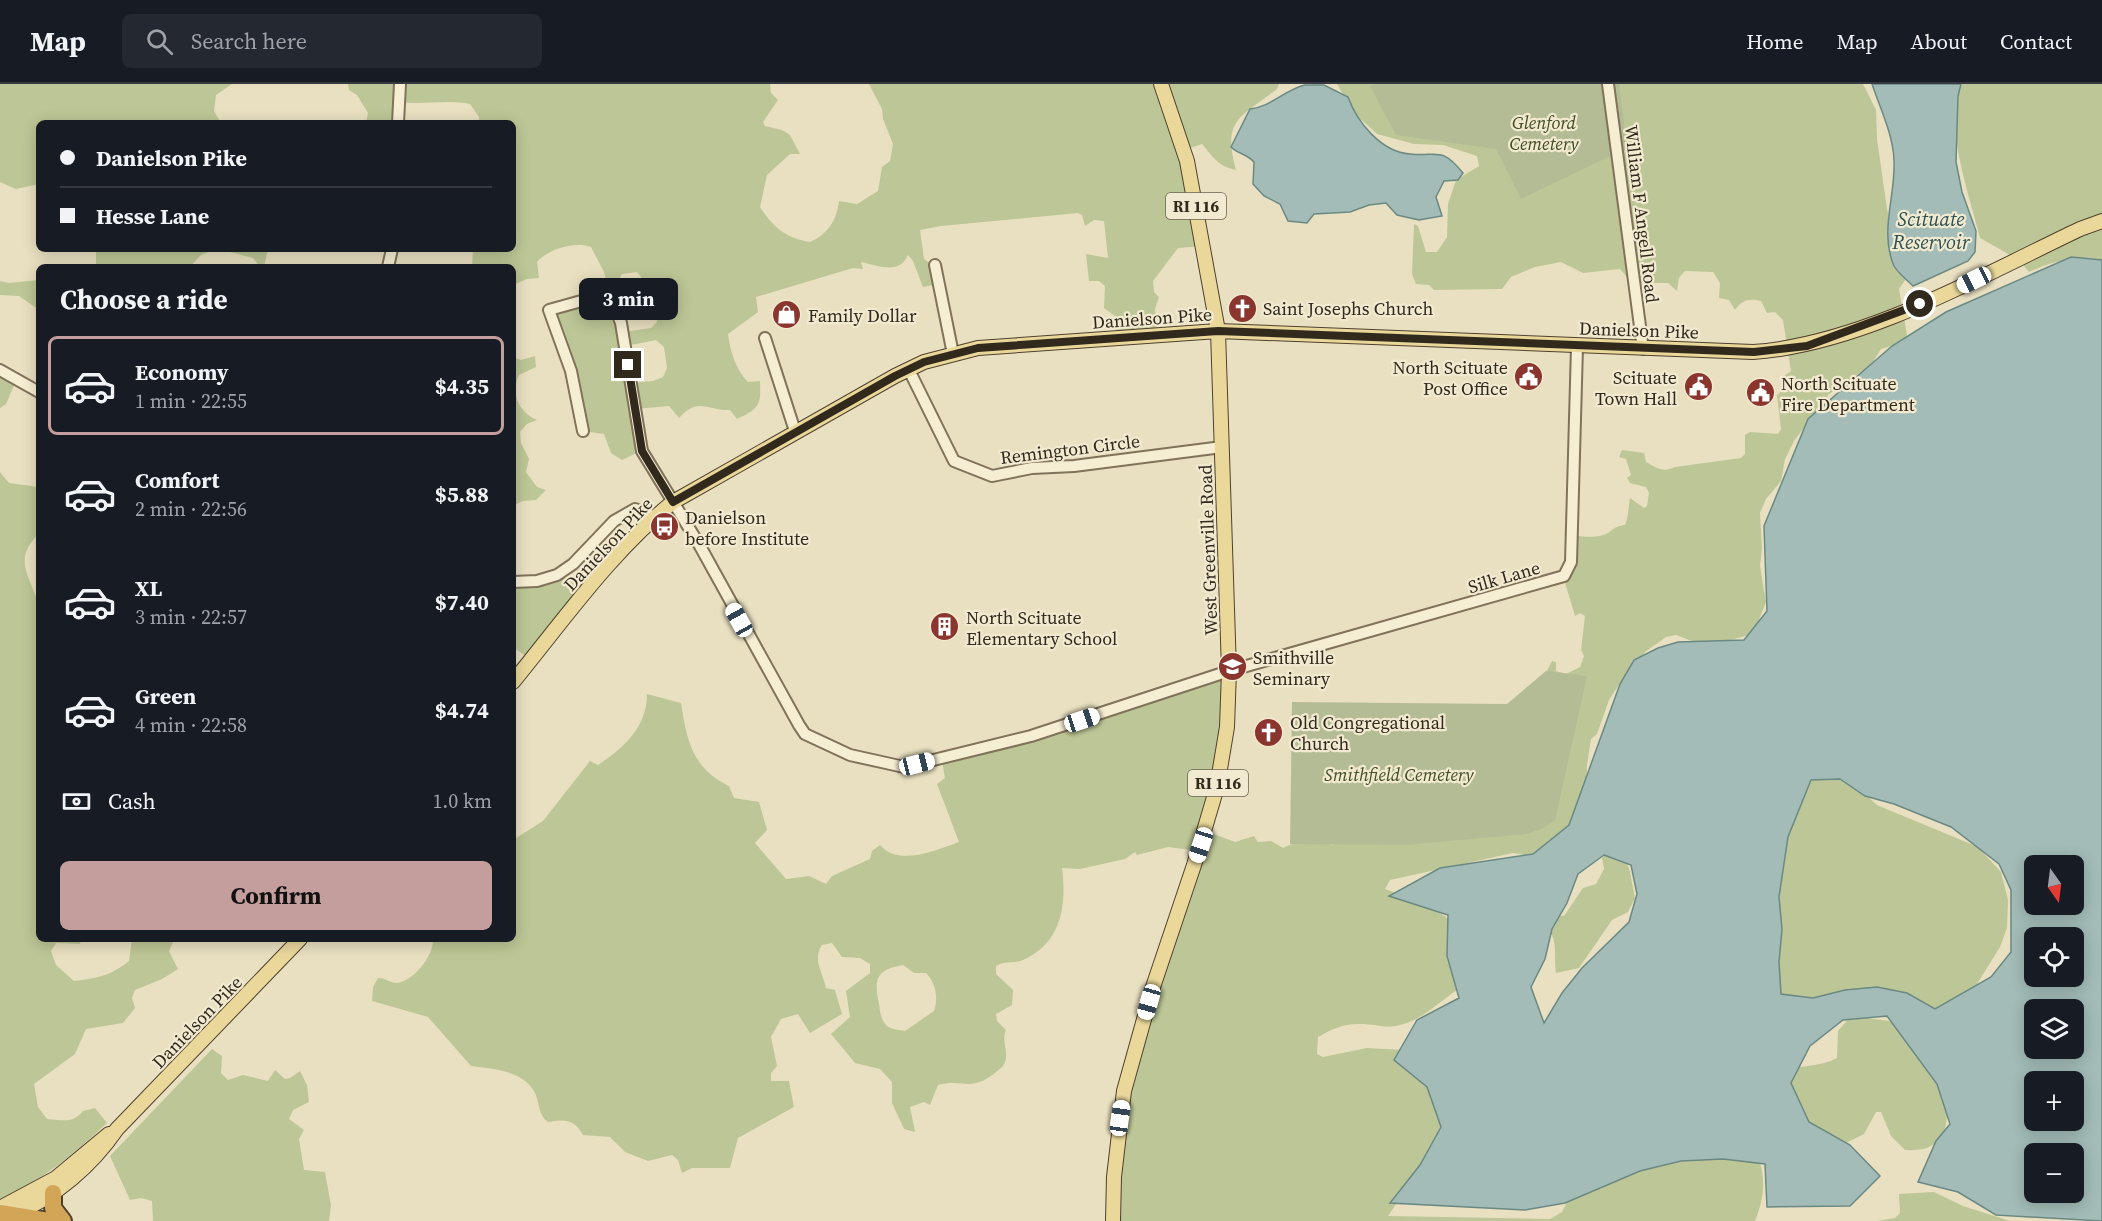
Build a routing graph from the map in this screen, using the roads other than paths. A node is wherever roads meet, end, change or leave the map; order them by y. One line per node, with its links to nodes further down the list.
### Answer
1 (400, 84): 4 (street)
2 (1161, 84): 7 (main road, RI 116)
3 (1608, 84): 10 (street, William F Angell Road)
4 (398, 120)
5 (2102, 221): 10 (main road, Danielson Pike)
6 (935, 265): 11 (street)
7 (1218, 331): 9 (main road, Danielson Pike); 11 (main road, Danielson Pike); 17 (main road, West Greenville Road / RI 116)
8 (765, 338): 16 (street)
9 (1577, 346): 10 (main road, Danielson Pike); 21 (street, Silk Lane)
10 (1643, 349)
11 (953, 354): 13 (main road, Danielson Pike)
12 (0, 370): 14 (street)
13 (909, 370): 16 (main road, Danielson Pike); 17 (street, Remington Circle)
14 (36, 390)
15 (583, 431): 18 (street)
16 (795, 431): 18 (main road, Danielson Pike)
17 (1222, 447): 21 (main road, West Greenville Road / RI 116)
18 (673, 502): 19 (main road, Danielson Pike); 21 (street)
19 (655, 517): 20 (street); 22 (main road, Danielson Pike)
20 (516, 582)
21 (1229, 671): 29 (main road, West Greenville Road / RI 116)
22 (516, 678)
23 (297, 942): 24 (main road, Danielson Pike)
24 (117, 1129): 25 (main road, Danielson Pike); 26 (main road, Danielson Pike)
25 (53, 1193): 26 (main road, Danielson Pike); 28 (highway)
26 (4, 1215): 27 (highway)
27 (49, 1221)
28 (63, 1221)
29 (1113, 1221)

